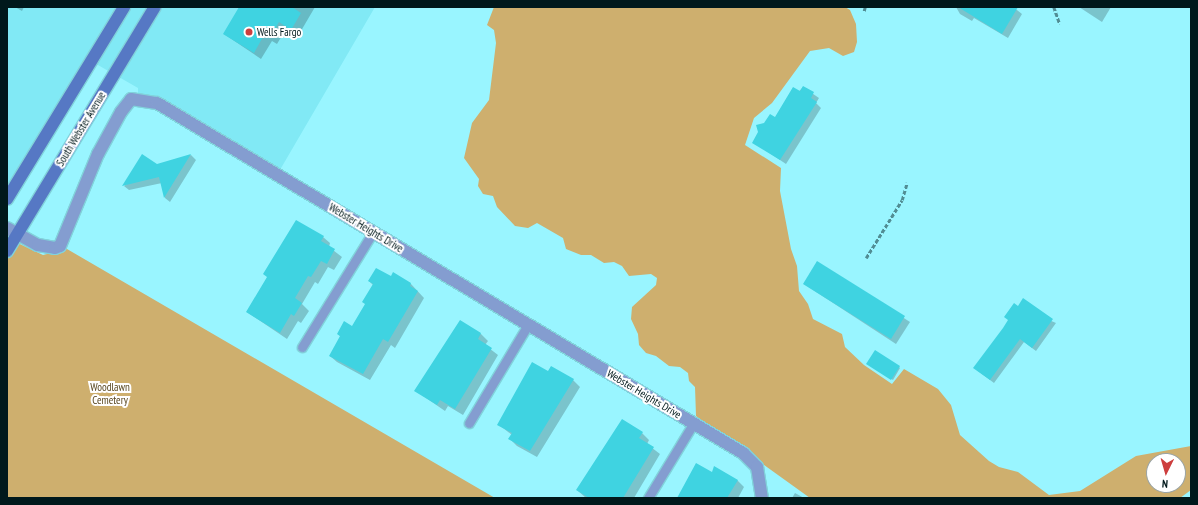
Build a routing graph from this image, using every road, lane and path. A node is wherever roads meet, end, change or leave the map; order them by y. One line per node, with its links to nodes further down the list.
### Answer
1 (124, 7): 8 (main road)
2 (155, 7): 9 (main road, South Webster Avenue)
3 (866, 7): 5 (path)
4 (1054, 7): 6 (path)
5 (864, 11)
6 (1060, 24)
7 (907, 183): 12 (path)
8 (7, 199)
9 (12, 231): 10 (street, Webster Heights Drive); 11 (main road, South Webster Avenue)
10 (374, 232): 13 (street, Webster Heights Drive); 14 (lane)
11 (7, 251)
12 (866, 258)
13 (528, 325): 15 (lane); 16 (street, Webster Heights Drive)
14 (302, 347)
15 (469, 423)
16 (694, 424): 17 (lane); 18 (street, Webster Heights Drive)
17 (648, 498)
18 (762, 498)

